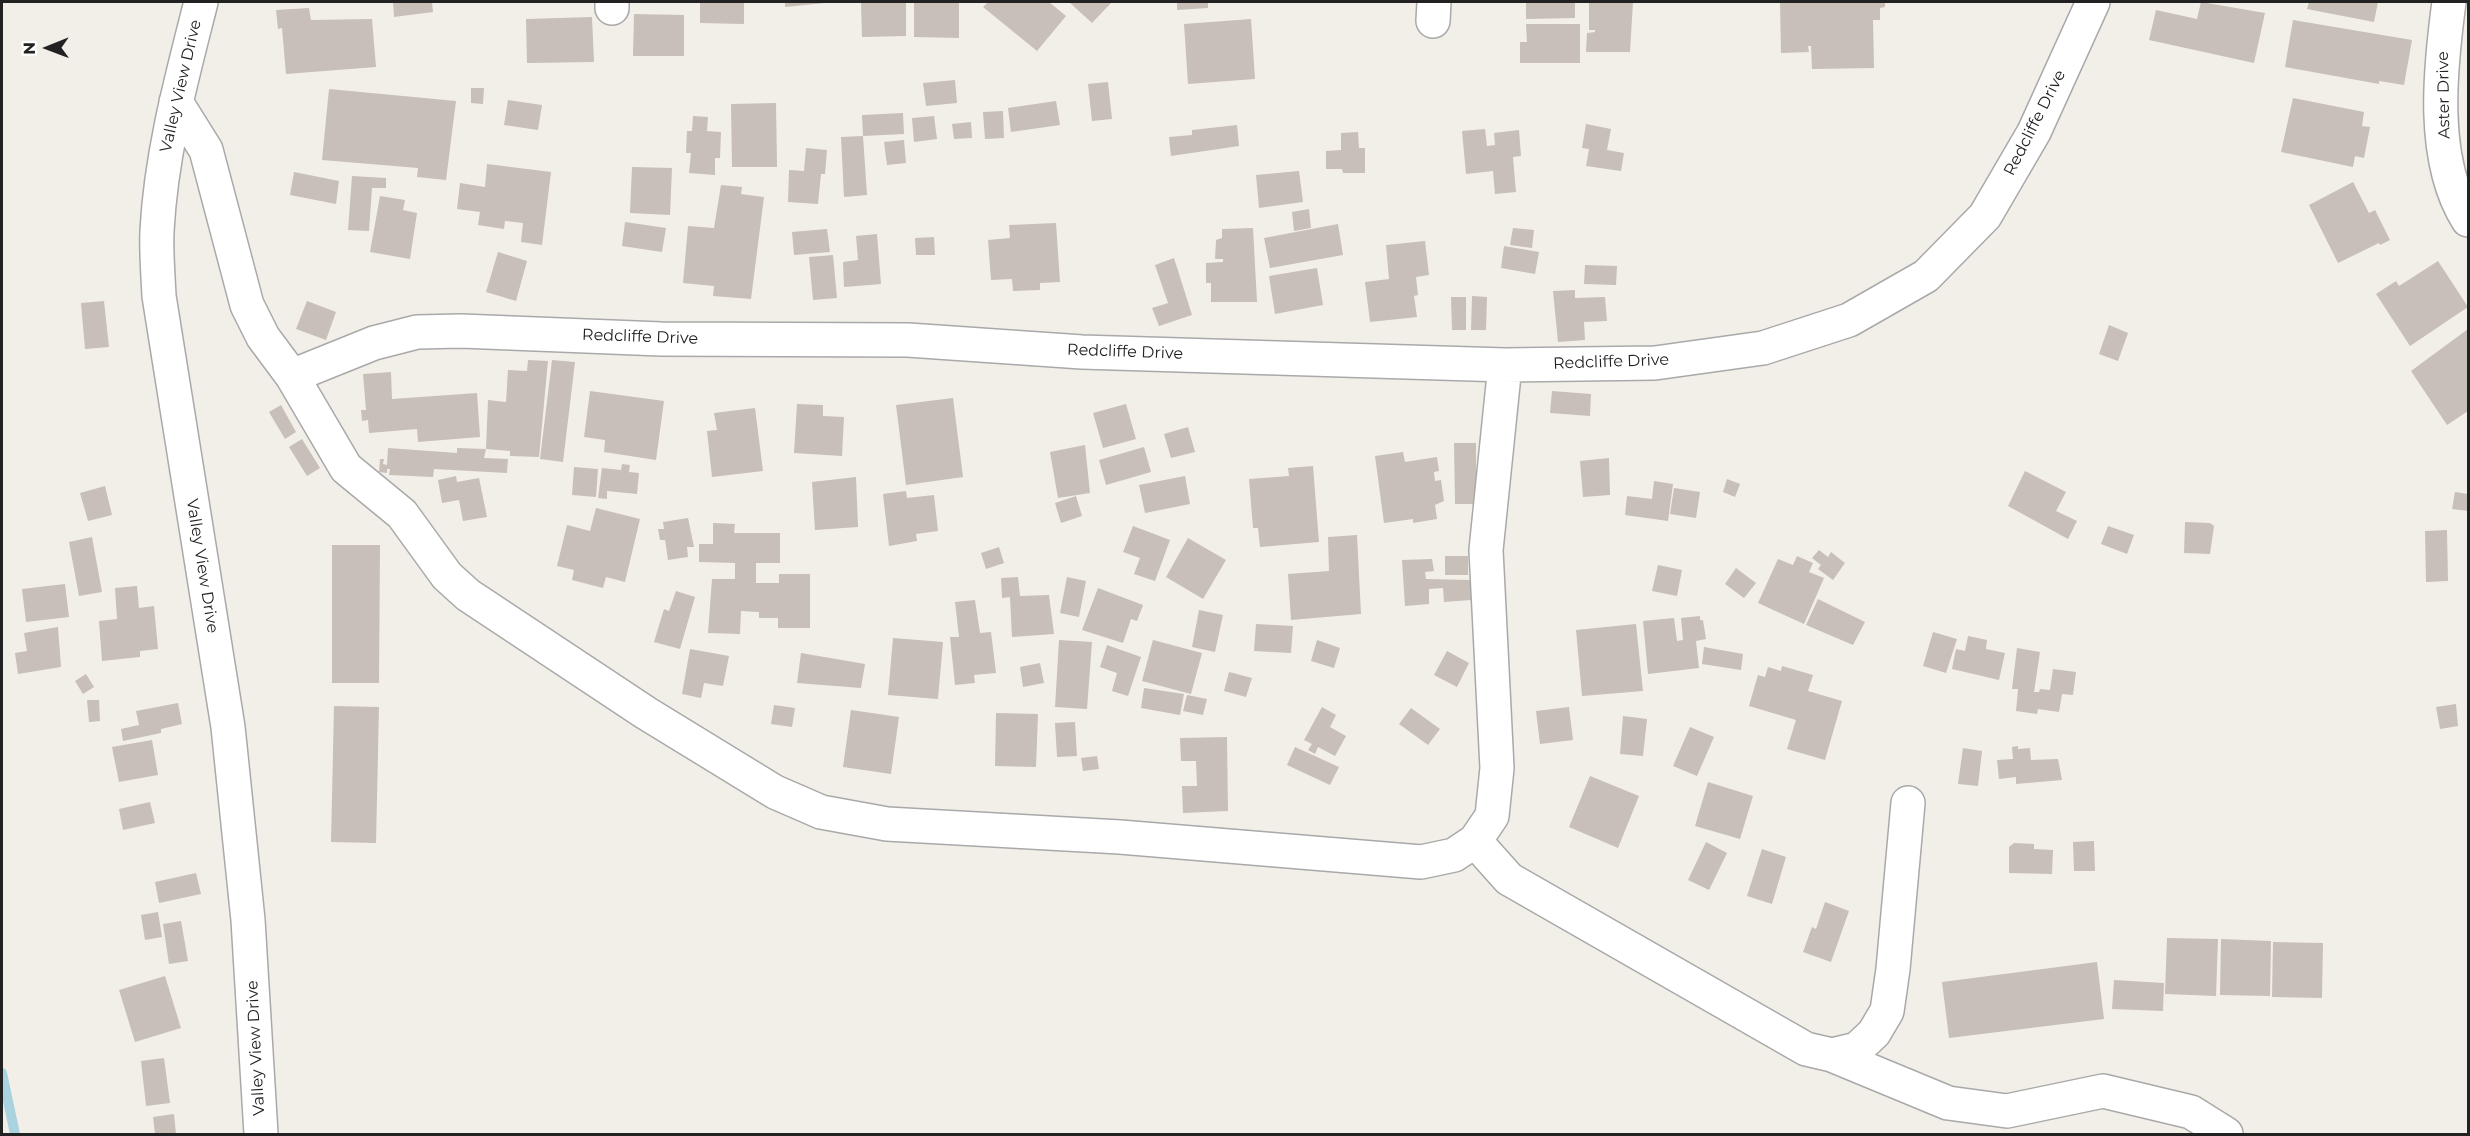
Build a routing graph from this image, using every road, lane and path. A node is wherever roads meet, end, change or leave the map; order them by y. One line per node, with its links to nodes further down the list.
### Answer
1 (201, 2): 4 (street, Valley View Drive)
2 (2093, 2): 6 (street, Redcliffe Drive)
3 (2450, 2): 5 (street, Aster Drive)
4 (176, 102): 7 (street); 11 (street, Valley View Drive)
5 (2469, 220)
6 (1504, 365): 7 (street, Redcliffe Drive); 9 (street)
7 (292, 376): 9 (street)
8 (1908, 803): 10 (street)
9 (1475, 841): 10 (street)
10 (1832, 1055): 12 (street)
11 (261, 1134)
12 (2226, 1134)

